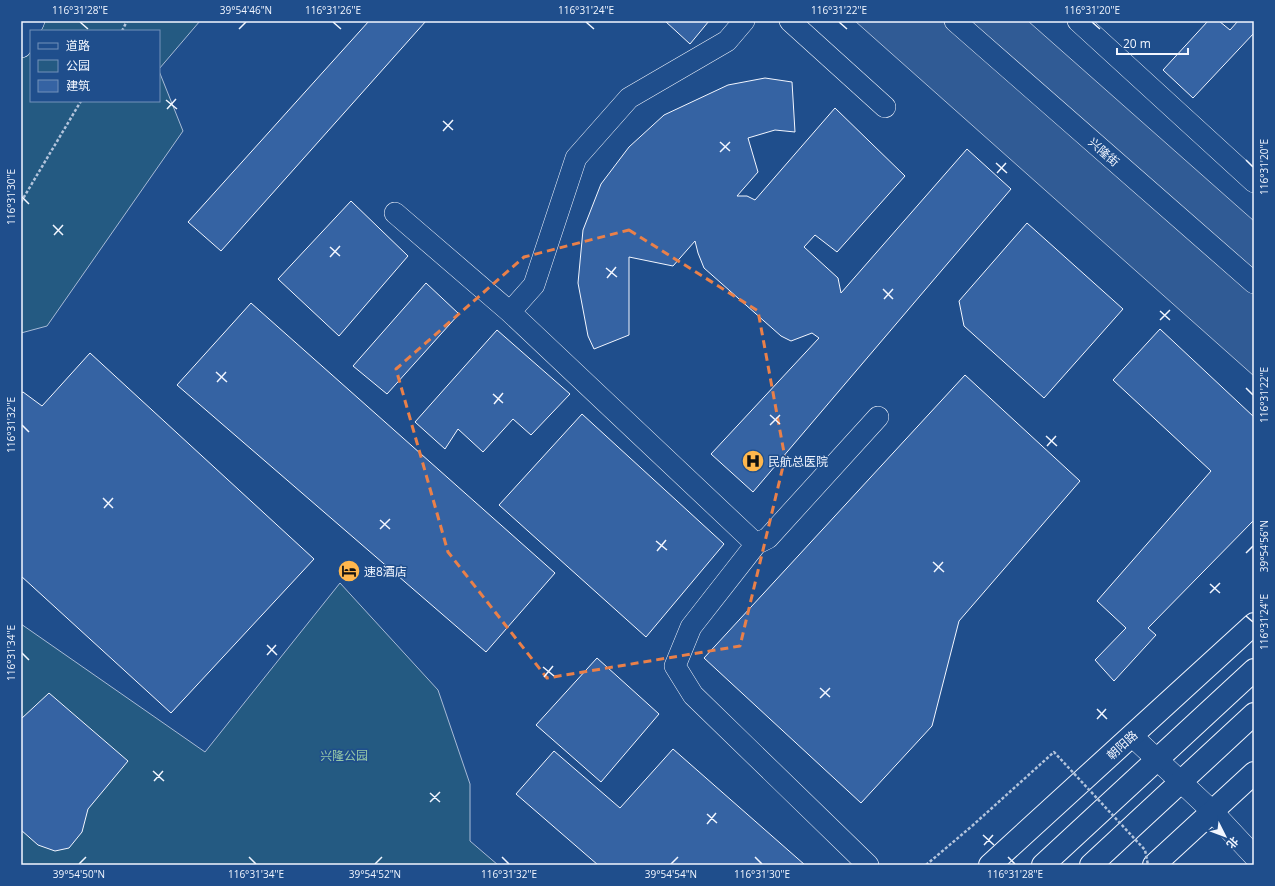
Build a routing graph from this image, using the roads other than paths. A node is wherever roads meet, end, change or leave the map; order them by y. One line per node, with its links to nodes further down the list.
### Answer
1 (34, 21): 6 (street)
2 (744, 21): 11 (street)
3 (790, 21): 7 (street)
4 (955, 21): 10 (street, 兴隆街)
5 (1078, 21): 8 (street)
6 (21, 46)
7 (885, 107)
8 (1254, 182)
9 (395, 213): 11 (street)
10 (1254, 283)
11 (510, 312): 13 (street)
12 (878, 417): 13 (street)
13 (756, 544): 23 (street)
14 (1254, 624): 17 (main road, 朝阳路)
15 (1254, 670): 18 (main road)
16 (1254, 714): 20 (main road)
17 (1132, 736): 18 (street); 24 (main road, 朝阳路)
18 (1157, 759): 20 (street); 25 (main road)
19 (1254, 773): 21 (main road)
20 (1181, 782): 21 (street); 26 (main road)
21 (1212, 811): 22 (street); 27 (main road)
22 (1254, 856)
23 (868, 865)
24 (990, 865)
25 (1043, 865)
26 (1090, 865)
27 (1154, 865)

